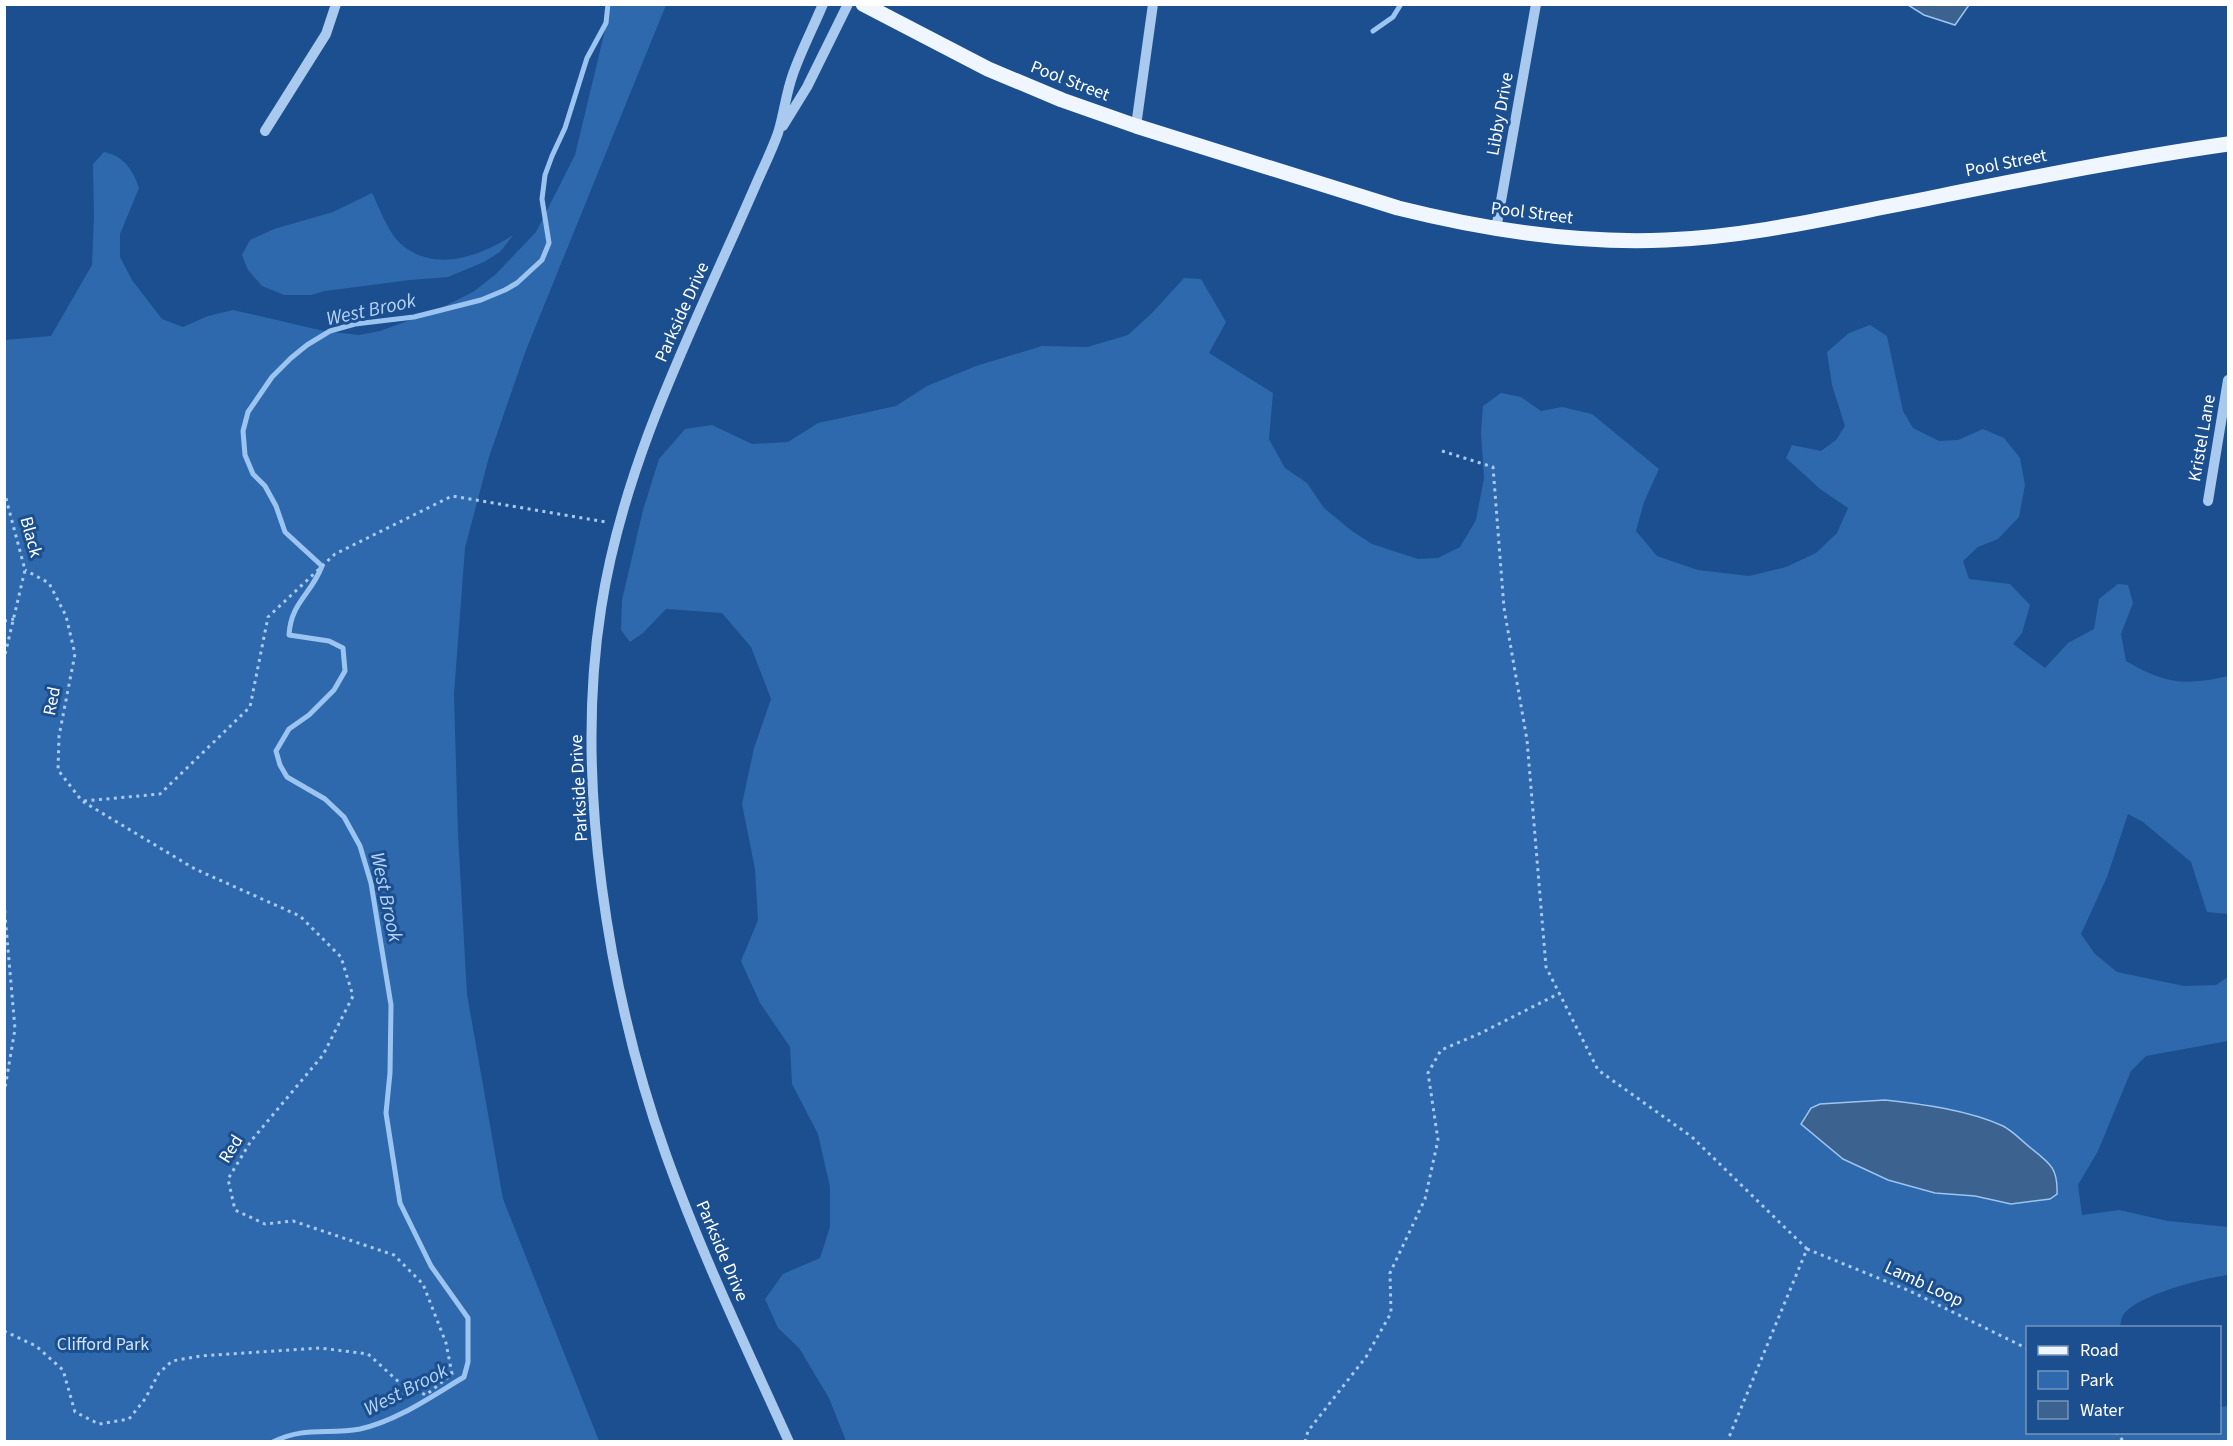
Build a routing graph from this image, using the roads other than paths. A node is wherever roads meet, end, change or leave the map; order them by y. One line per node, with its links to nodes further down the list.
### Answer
1 (336, 4): 8 (street)
2 (823, 4): 9 (street, Parkside Drive)
3 (848, 4): 9 (street, Parkside Drive)
4 (863, 4): 7 (main road, Pool Street)
5 (1153, 4): 7 (street)
6 (1536, 4): 11 (street, Libby Drive)
7 (1136, 126): 11 (main road, Pool Street)
8 (265, 131)
9 (777, 134): 14 (street, Parkside Drive)
10 (2229, 144): 11 (main road, Pool Street)
11 (1497, 229)
12 (2229, 380): 13 (street, Kristel Lane)
13 (2208, 501)
14 (789, 1442)

